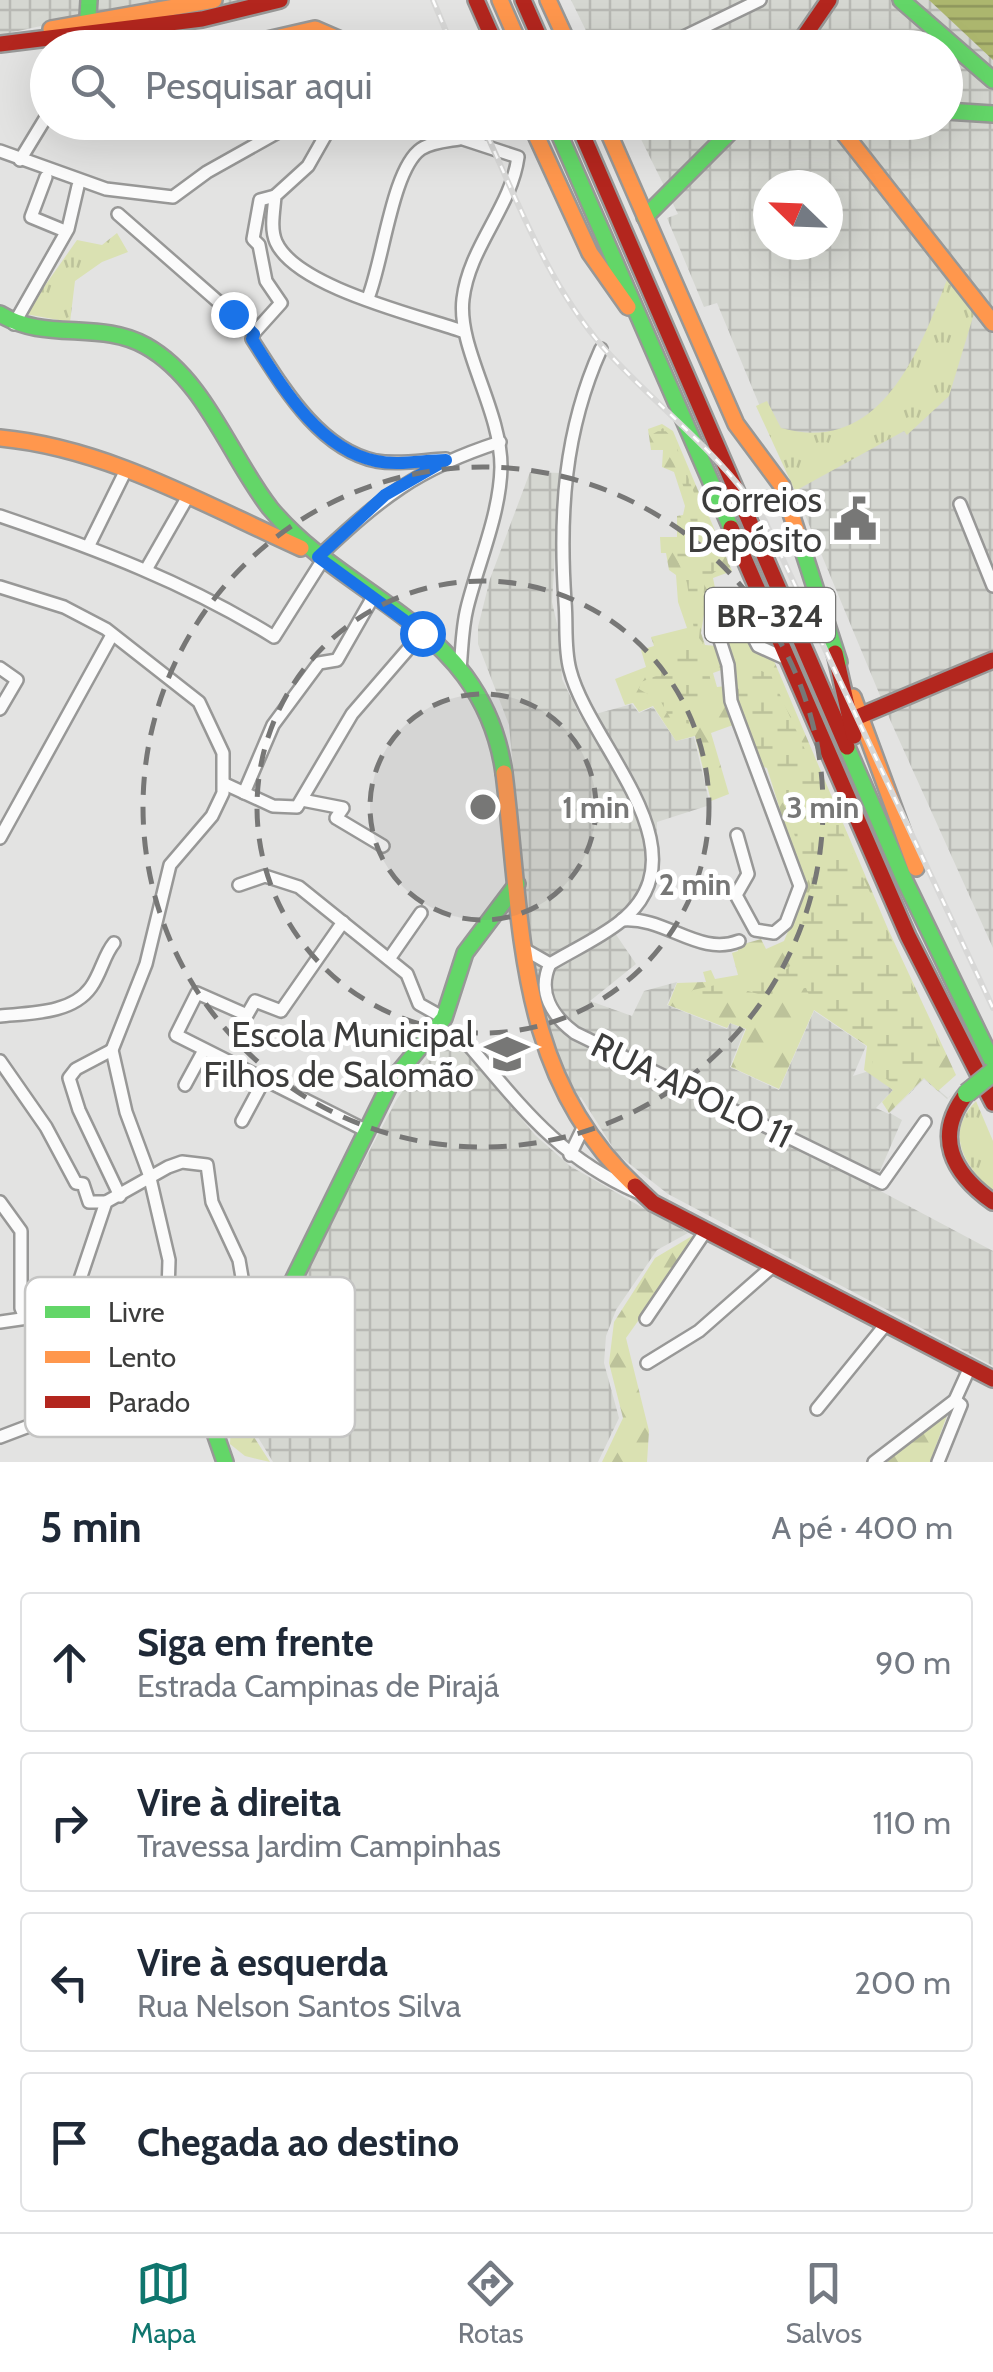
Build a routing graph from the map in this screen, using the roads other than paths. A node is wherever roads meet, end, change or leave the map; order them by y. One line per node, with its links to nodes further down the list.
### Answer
1 (90, 0): 11 (main road)
2 (214, 0): 12 (main road)
3 (280, 0): 13 (main road)
4 (476, 0): 14 (main road)
5 (500, 0): 15 (main road)
6 (523, 0): 16 (main road)
7 (760, 0): 18 (street)
8 (829, 0): 19 (main road)
9 (900, 0): 20 (main road)
10 (552, 3): 17 (main road)
11 (99, 30)
12 (113, 30)
13 (127, 30)
14 (489, 30)
15 (512, 30)
16 (536, 30)
17 (563, 30)
18 (698, 30)
19 (808, 30)
20 (935, 30)
21 (30, 40): 22 (main road)
22 (0, 43): 23 (main road)
23 (30, 43)
24 (963, 54): 25 (main road)
25 (993, 80)
26 (963, 112): 27 (main road)
27 (993, 114)
28 (32, 140): 40 (street)
29 (264, 140): 40 (street)
30 (322, 140): 43 (street)
31 (452, 140): 47 (street)
32 (468, 140): 51 (street)
33 (538, 140): 49 (main road)
34 (562, 140): 49 (main road, BR-324)
35 (586, 140): 86 (main road, BR-324)
36 (612, 140): 45 (main road)
37 (722, 140): 45 (main road)
38 (848, 140): 50 (main road)
39 (0, 151): 40 (street)
40 (20, 160)
41 (46, 176): 46 (street)
42 (78, 186): 46 (street)
43 (275, 196): 47 (street); 52 (street)
44 (118, 214): 52 (street)
45 (644, 217): 73 (main road)
46 (65, 231): 48 (street)
47 (368, 298): 51 (street)
48 (7, 319): 58 (main road)
49 (640, 322): 74 (main road, BR-324)
50 (993, 323)
51 (462, 331): 55 (street)
52 (254, 334): 56 (street)
53 (600, 350): 91 (street)
54 (0, 438): 57 (main road)
55 (500, 442): 56 (street); 77 (street)
56 (446, 460): 66 (street)
57 (125, 472): 59 (main road); 65 (street)
58 (260, 492): 61 (main road); 63 (main road)
59 (187, 498): 63 (main road); 67 (street)
60 (960, 504): 68 (street)
61 (271, 508): 64 (main road); 66 (main road)
62 (1, 519): 65 (street)
63 (233, 519): 64 (main road)
64 (255, 528): 66 (main road)
65 (89, 545): 67 (street)
66 (316, 556): 67 (street); 70 (main road)
67 (147, 568)
68 (993, 586)
69 (0, 588): 72 (street)
70 (373, 596): 71 (main road); 81 (street)
71 (422, 633): 77 (main road); 82 (street)
72 (112, 636): 80 (street); 83 (street)
73 (835, 653): 79 (main road); 86 (main road)
74 (789, 660): 84 (street); 108 (main road, BR-324)
75 (993, 660): 79 (main road)
76 (0, 668): 78 (street)
77 (460, 669): 88 (main road)
78 (0, 709)
79 (860, 716): 95 (main road)
80 (225, 784): 81 (street); 101 (street)
81 (244, 792): 82 (street)
82 (302, 800): 87 (street)
83 (4, 818): 85 (street)
84 (737, 835)
85 (0, 838)
86 (887, 838): 95 (main road, BR-324)
87 (383, 846)
88 (517, 884): 96 (main road); 100 (main road)
89 (239, 885): 92 (street)
90 (421, 914): 97 (street)
91 (622, 920): 93 (street); 98 (street)
92 (342, 922): 97 (street); 102 (street)
93 (739, 941)
94 (114, 943): 99 (street)
95 (934, 946): 104 (main road, BR-324)
96 (522, 948): 98 (street); 112 (main road)
97 (389, 959): 100 (street)
98 (550, 964): 110 (street, RUA APOLO 11)
99 (0, 1016)
100 (439, 1024): 111 (main road); 113 (street)
101 (112, 1050): 114 (street); 115 (street)
102 (204, 1050): 106 (street); 107 (street)
103 (0, 1061): 118 (street)
104 (993, 1063)
105 (993, 1072): 119 (main road, bridge)
106 (264, 1080): 109 (street); 111 (street)
107 (185, 1085)
108 (991, 1102)
109 (242, 1121)
110 (925, 1122)
111 (366, 1130): 125 (main road)
112 (582, 1130): 113 (street); 116 (main road)
113 (570, 1155): 116 (street)
114 (149, 1174): 115 (street); 123 (street); 124 (street)
115 (120, 1196): 118 (street)
116 (646, 1198): 120 (main road)
117 (0, 1202): 126 (street)
118 (106, 1202): 122 (street)
119 (993, 1202)
120 (707, 1229): 121 (main road); 127 (street)
121 (774, 1264): 129 (main road); 130 (street)
122 (81, 1277)
123 (168, 1277)
124 (242, 1277)
125 (293, 1277)
126 (25, 1318): 128 (street)
127 (646, 1319)
128 (0, 1322)
129 (886, 1324): 131 (main road); 134 (street)
130 (647, 1363)
131 (970, 1367): 132 (main road); 133 (street)
132 (993, 1379)
133 (956, 1400): 137 (street); 138 (street)
134 (817, 1408)
135 (25, 1428): 136 (street)
136 (0, 1437)
137 (874, 1462)
138 (938, 1462)

